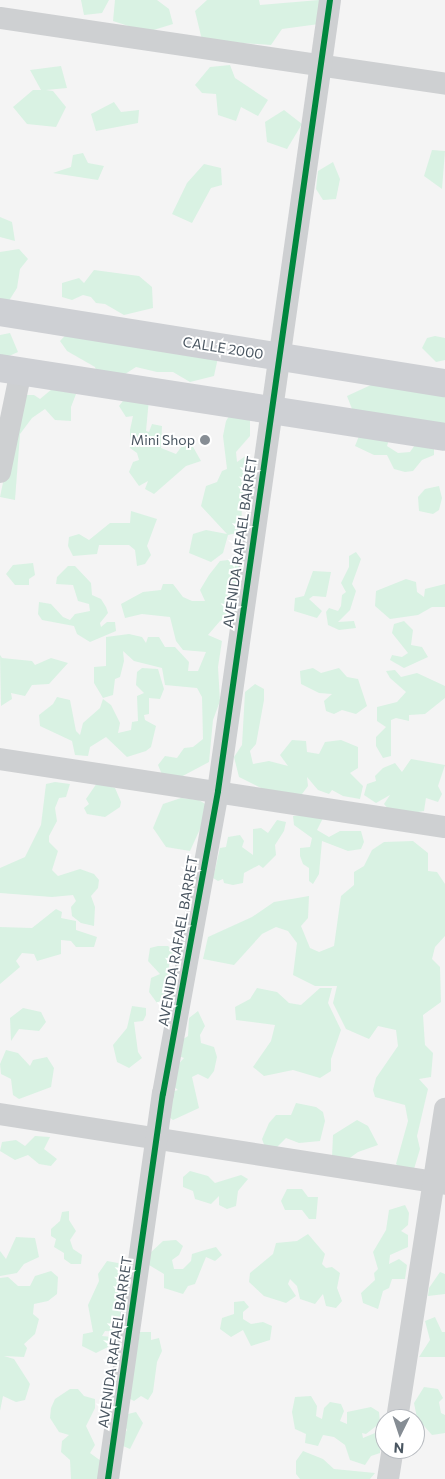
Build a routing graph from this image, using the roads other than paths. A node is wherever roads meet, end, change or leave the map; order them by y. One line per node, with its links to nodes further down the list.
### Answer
1 (330, 0): 3 (street, AVENIDA RAFAEL BARRET)
2 (0, 18): 3 (street)
3 (322, 64): 4 (street); 6 (street, AVENIDA RAFAEL BARRET)
4 (445, 84)
5 (0, 312): 6 (street, CALLE 2000)
6 (279, 356): 8 (street, CALLE 2000); 9 (street, AVENIDA RAFAEL BARRET)
7 (10, 370): 9 (street); 11 (street)
8 (445, 383)
9 (271, 408): 10 (street); 13 (street, AVENIDA RAFAEL BARRET)
10 (445, 437)
11 (0, 472)
12 (0, 759): 13 (street)
13 (218, 791): 14 (street); 17 (street, AVENIDA RAFAEL BARRET)
14 (445, 827)
15 (445, 1109): 18 (street)
16 (0, 1114): 17 (street)
17 (156, 1138): 18 (street); 21 (street, AVENIDA RAFAEL BARRET)
18 (439, 1183): 19 (street)
19 (399, 1409)
20 (391, 1459): 22 (street)
21 (108, 1479)
22 (388, 1479)

